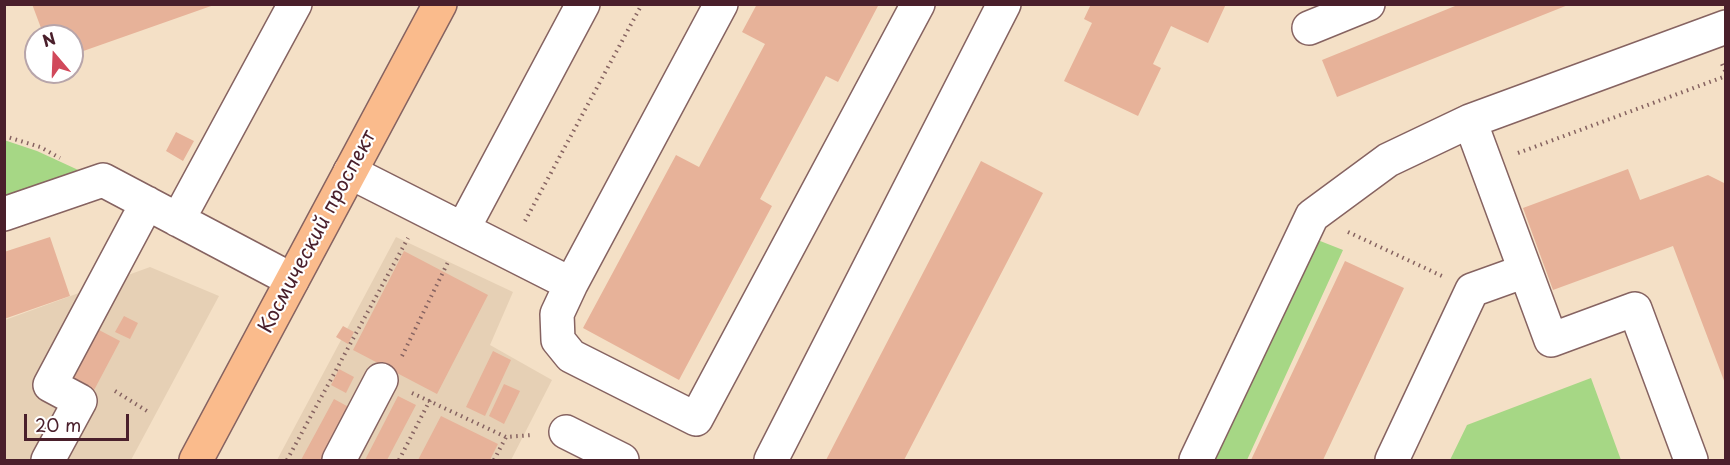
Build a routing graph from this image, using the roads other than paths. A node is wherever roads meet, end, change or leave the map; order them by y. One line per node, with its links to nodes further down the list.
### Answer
1 (295, 4): 14 (street)
2 (440, 4): 11 (main road, Космический проспект)
3 (584, 4): 15 (street)
4 (721, 4): 18 (street)
5 (918, 4): 18 (street)
6 (1004, 4): 25 (street)
7 (1368, 4): 9 (street)
8 (1725, 27): 10 (street)
9 (1309, 28)
10 (1470, 121): 16 (street); 26 (street)
11 (350, 172): 15 (street); 17 (main road, Космический проспект)
12 (147, 203): 13 (street); 14 (street); 21 (street)
13 (4, 214)
14 (178, 220): 17 (street)
15 (463, 229): 18 (street)
16 (1525, 271): 27 (street); 28 (street)
17 (292, 280): 22 (main road, Космический проспект)
18 (571, 284)
19 (381, 380): 23 (street)
20 (566, 432): 24 (street)
21 (48, 460)
22 (196, 460)
23 (339, 460)
24 (622, 460)
25 (771, 460)
26 (1196, 460)
27 (1392, 460)
28 (1691, 460)

